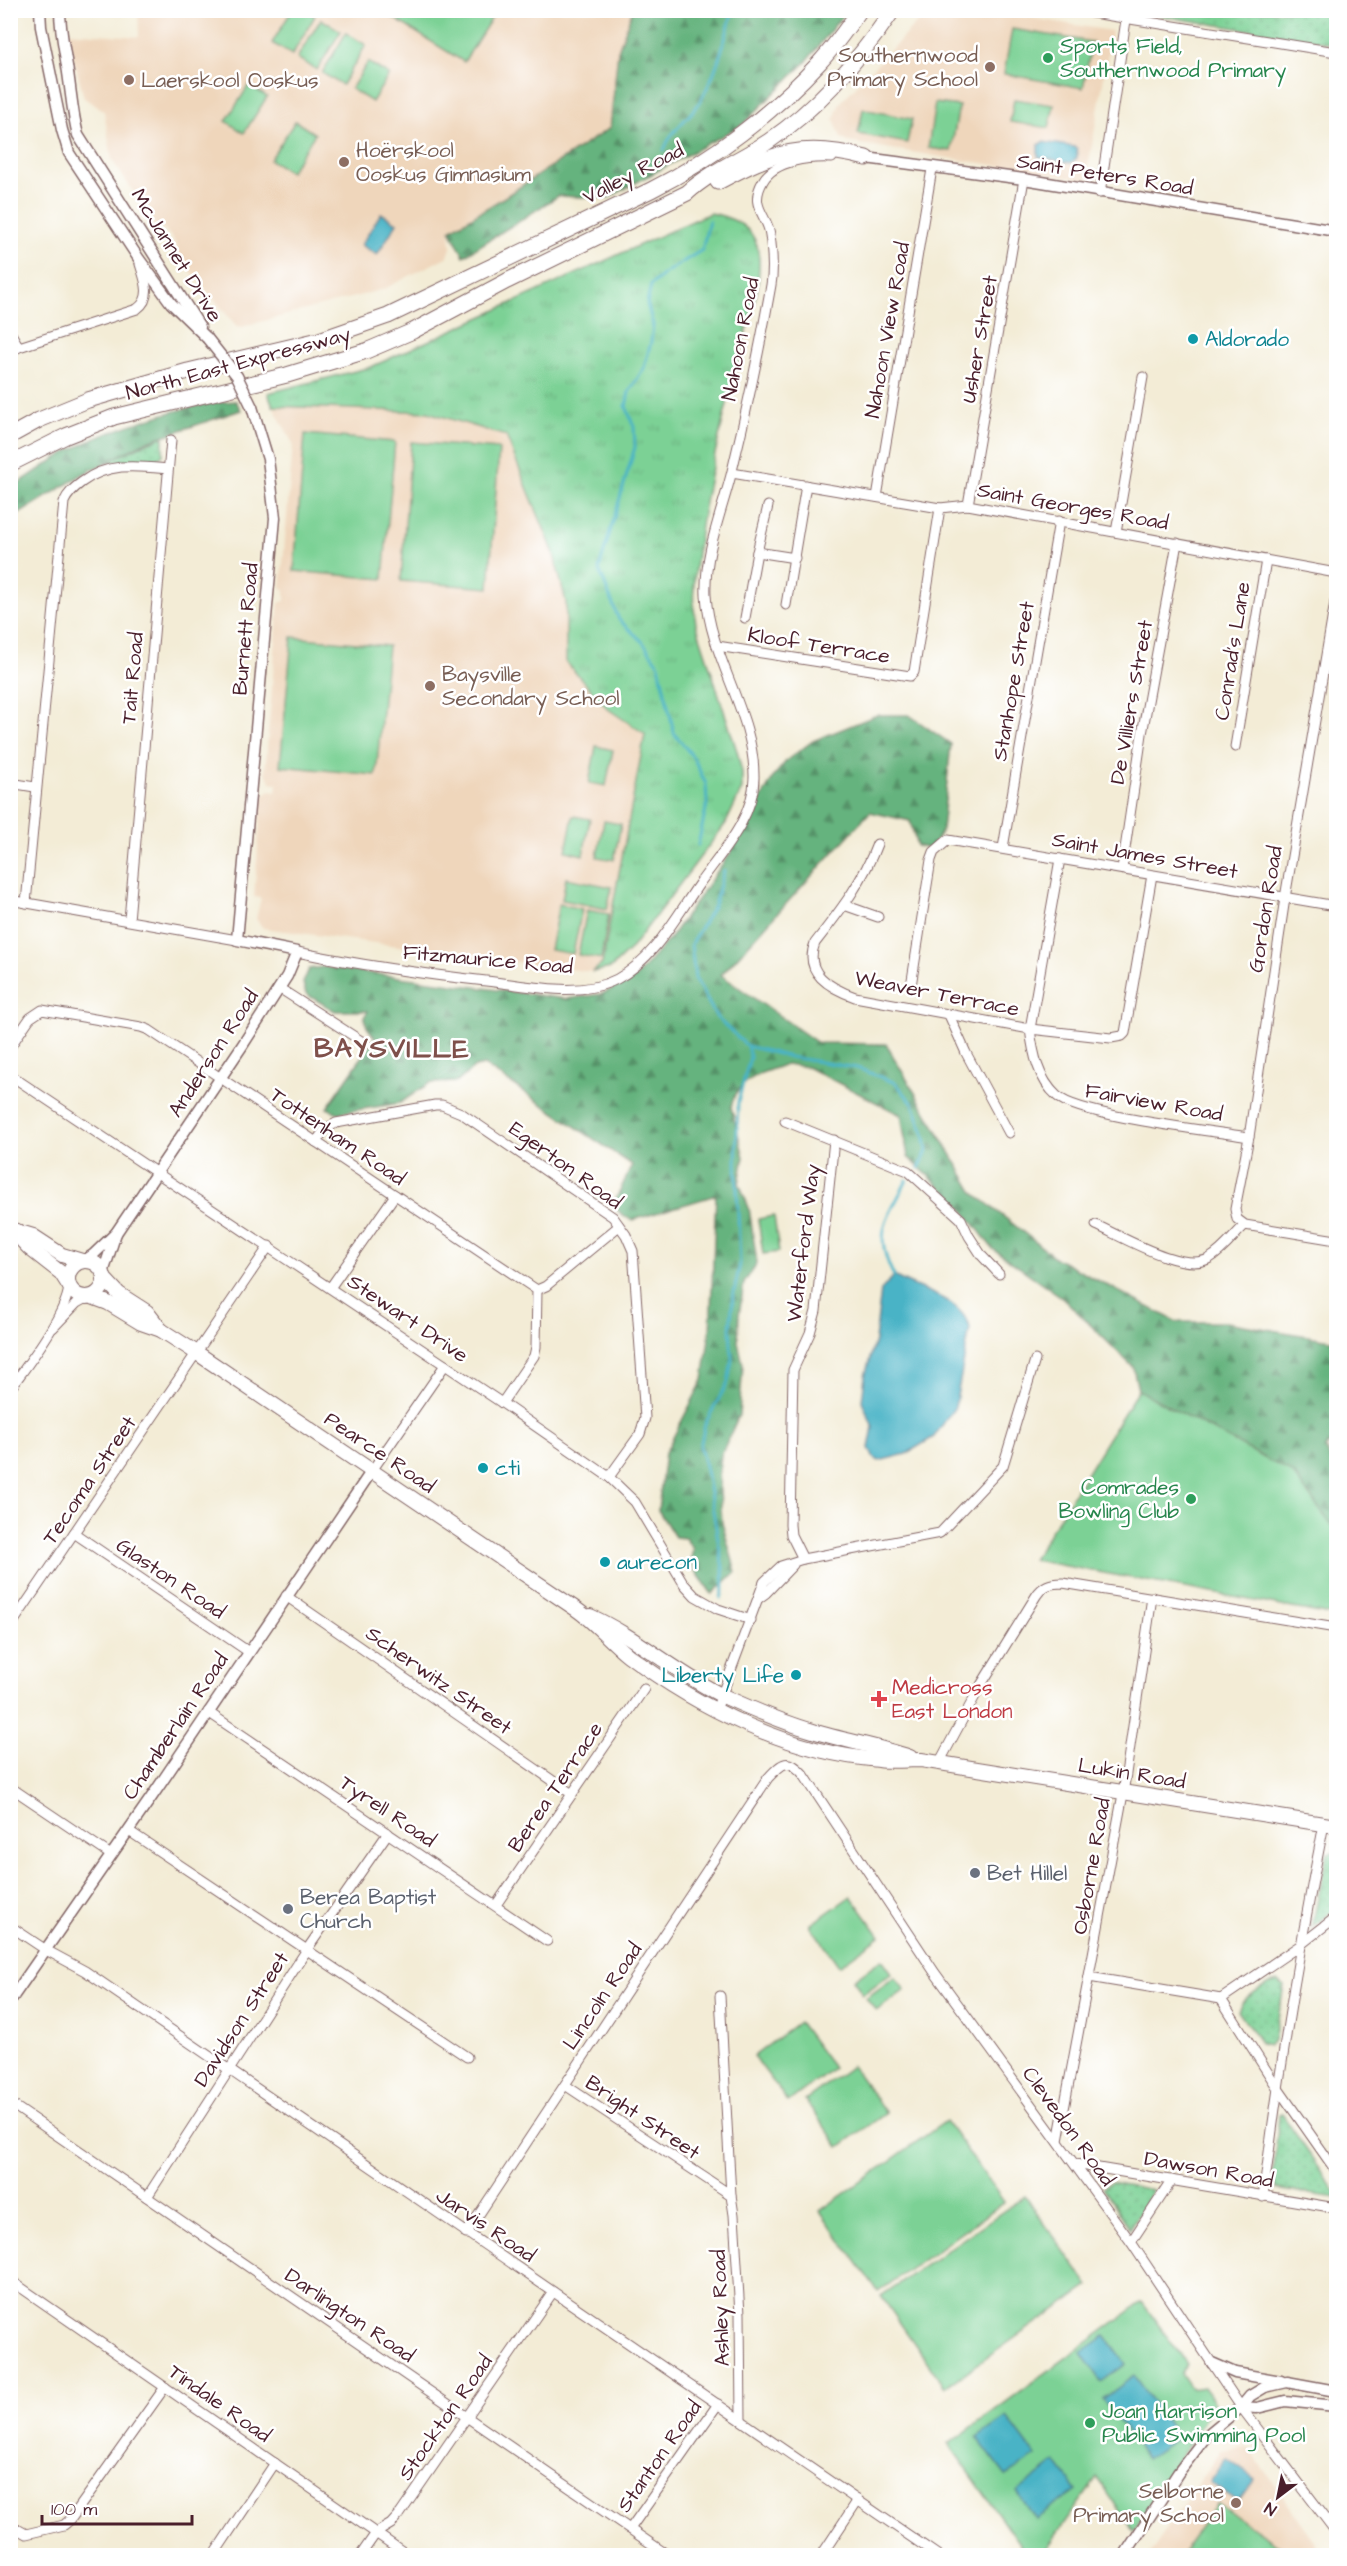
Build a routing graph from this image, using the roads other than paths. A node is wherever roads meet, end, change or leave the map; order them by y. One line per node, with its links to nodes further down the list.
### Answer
1 (40, 10): 11 (street, McJannet Drive)
2 (60, 10): 10 (street, McJannet Drive)
3 (860, 10): 8 (highway, Valley Road)
4 (867, 10): 8 (highway)
5 (893, 10): 15 (highway, Valley Road)
6 (1074, 10): 7 (street)
7 (1126, 20): 9 (street); 16 (street)
8 (837, 41): 22 (highway, Valley Road)
9 (1336, 52)
10 (72, 112): 11 (street); 18 (street, McJannet Drive)
11 (59, 119): 19 (street, McJannet Drive)
12 (866, 158): 13 (street, Saint Peters Road); 15 (highway); 31 (street, Nahoon Road)
13 (932, 169): 14 (street, Saint Peters Road); 33 (street, Nahoon View Road)
14 (1024, 180): 16 (street, Saint Peters Road); 34 (street, Usher Street)
15 (687, 193): 20 (highway, Valley Road)
16 (1100, 193): 17 (street, Saint Peters Road)
17 (1336, 231)
18 (154, 254): 21 (street); 24 (street, McJannet Drive)
19 (139, 259): 21 (street, McJannet Drive); 25 (street)
20 (507, 281): 29 (highway, North East Expressway)
21 (160, 286): 24 (street, McJannet Drive)
22 (449, 286): 27 (highway, North East Expressway)
23 (10, 332): 25 (street)
24 (207, 338): 63 (street, Burnett Road, bridge)
25 (15, 349)
26 (1143, 377): 38 (street)
27 (10, 436)
28 (171, 440): 30 (street, Tait Road)
29 (14, 464)
30 (168, 469): 50 (street); 62 (street, Tait Road)
31 (732, 473): 32 (street, Saint Georges Road); 47 (street)
32 (806, 485): 33 (street, Saint Georges Road); 41 (street, Kloof Terrace)
33 (877, 497): 36 (street, Saint Georges Road)
34 (968, 505): 36 (street, Saint Georges Road); 37 (street, Saint Georges Road)
35 (768, 506): 40 (street)
36 (940, 508): 47 (street, Kloof Terrace)
37 (1059, 521): 38 (street, Saint Georges Road); 52 (street, Stanhope Street)
38 (1116, 532): 39 (street, Saint Georges Road)
39 (1177, 543): 42 (street, Saint Georges Road); 54 (street, De Villiers Street)
40 (757, 552): 41 (street); 46 (street)
41 (795, 558): 45 (street, Kloof Terrace)
42 (1266, 560): 43 (street, Saint Georges Road); 48 (street, Conrad's Lane)
43 (1336, 573)
44 (1336, 596): 56 (street, Gordon Road)
45 (786, 605)
46 (745, 618)
47 (717, 646): 64 (street, Fitzmaurice Road)
48 (1235, 747)
49 (10, 783): 50 (street)
50 (35, 787): 58 (street)
51 (877, 844): 59 (street, Weaver Terrace)
52 (1003, 848): 53 (street, Saint James Street); 65 (street, Saint James Street)
53 (1060, 859): 54 (street, Saint James Street); 68 (street, Fairview Road)
54 (1122, 869): 55 (street, Saint James Street)
55 (1152, 875): 56 (street, Saint James Street); 68 (street, Weaver Terrace)
56 (1285, 898): 60 (street, Saint James Street); 75 (street, Gordon Road)
57 (10, 900): 58 (street, Fitzmaurice Road)
58 (26, 903): 62 (street, Fitzmaurice Road)
59 (844, 905): 61 (street); 67 (street, Weaver Terrace)
60 (1336, 906)
61 (878, 918)
62 (129, 920): 63 (street, Fitzmaurice Road)
63 (237, 940): 64 (street, Fitzmaurice Road)
64 (297, 952): 66 (street, Anderson Road)
65 (910, 986)
66 (279, 988): 69 (street); 72 (street, Anderson Road)
67 (949, 1015): 68 (street, Weaver Terrace); 74 (street)
68 (1030, 1029): 75 (street, Fairview Road)
69 (366, 1044)
70 (10, 1047): 72 (street, Tottenham Road)
71 (10, 1075): 78 (street, Stewart Drive)
72 (220, 1079): 77 (street, Tottenham Road); 78 (street, Anderson Road)
73 (785, 1121): 76 (street)
74 (1009, 1133)
75 (1249, 1137): 81 (street, Gordon Road)
76 (834, 1140): 88 (street); 104 (street, Waterford Way)
77 (316, 1142): 79 (street, Tottenham Road); 82 (street, Egerton Road)
78 (157, 1173): 84 (street, Anderson Road); 86 (street, Stewart Drive)
79 (395, 1195): 91 (street); 92 (street, Tottenham Road)
80 (1096, 1225): 81 (street)
81 (1245, 1225): 85 (street)
82 (619, 1226): 92 (street); 102 (street, Egerton Road)
83 (12, 1229): 87 (main road, Pearce Road); 90 (main road, Pearce Road)
84 (116, 1233): 87 (street); 89 (street)
85 (1336, 1240)
86 (269, 1246): 91 (street, Stewart Drive); 96 (street, Tecoma Street)
87 (83, 1261): 89 (main road, Pearce Road); 90 (main road)
88 (999, 1274)
89 (104, 1276): 93 (main road); 95 (main road, Pearce Road)
90 (69, 1286): 93 (main road, Pearce Road); 94 (street)
91 (330, 1288): 98 (street, Stewart Drive)
92 (537, 1290): 100 (street)
93 (89, 1297): 94 (street); 95 (main road, Pearce Road)
94 (52, 1328): 99 (street)
95 (161, 1330): 96 (main road, Pearce Road)
96 (197, 1353): 101 (main road, Pearce Road); 103 (street, Tecoma Street)
97 (1035, 1360): 104 (street)
98 (445, 1365): 100 (street, Stewart Drive); 101 (street)
99 (10, 1389)
100 (502, 1403): 102 (street, Stewart Drive)
101 (371, 1472): 105 (street, Chamberlain Road); 107 (main road, Pearce Road)
102 (609, 1477): 108 (street, Stewart Drive)
103 (74, 1533): 109 (street, Tecoma Street); 111 (street, Glaston Road)
104 (800, 1560): 108 (street)
105 (286, 1596): 111 (street, Chamberlain Road); 122 (street, Scherwitz Street)
106 (1152, 1597): 110 (street); 119 (street); 123 (street, Osborne Road)
107 (576, 1609): 113 (main road, Pearce Road); 114 (main road, Pearce Road)
108 (751, 1620): 113 (street)
109 (10, 1627)
110 (1336, 1628)
111 (249, 1652): 115 (street, Chamberlain Road)
112 (644, 1689): 122 (street, Berea Terrace)
113 (722, 1695): 114 (street); 116 (main road, Pearce Road)
114 (716, 1710): 117 (main road, Pearce Road)
115 (208, 1712): 125 (street, Chamberlain Road); 126 (street, Tyrell Road)
116 (766, 1714): 118 (main road, Lukin Road)
117 (762, 1730): 118 (main road, Lukin Road)
118 (921, 1760): 119 (main road, Lukin Road)
119 (939, 1763): 123 (main road, Lukin Road)
120 (768, 1778): 141 (street, Lincoln Road); 144 (street, Clevedon Road)
121 (10, 1786): 127 (street)
122 (572, 1794): 128 (street, Berea Terrace)
123 (1123, 1794): 124 (main road, Lukin Road); 135 (street, Osborne Road)
124 (1330, 1825): 132 (street)
125 (129, 1830): 127 (street, Chamberlain Road); 133 (street)
126 (388, 1833): 128 (street, Tyrell Road); 133 (street, Davidson Street)
127 (111, 1855): 134 (street, Chamberlain Road)
128 (496, 1905): 131 (street, Tyrell Road)
129 (1336, 1917): 132 (street)
130 (10, 1926): 134 (street, Jarvis Road)
131 (548, 1941)
132 (1299, 1946): 137 (street); 142 (street)
133 (308, 1948): 139 (street); 140 (street, Davidson Street)
134 (46, 1950): 138 (street, Chamberlain Road); 140 (street, Jarvis Road)
135 (1089, 1977): 137 (street); 144 (street, Osborne Road)
136 (720, 1996): 148 (street, Ashley Road)
137 (1221, 1999): 142 (street)
138 (10, 2001)
139 (467, 2057)
140 (229, 2069): 149 (street, Davidson Street); 152 (street, Jarvis Road)
141 (565, 2085): 148 (street, Bright Street); 152 (street, Lincoln Road)
142 (1277, 2087): 146 (street); 150 (street)
143 (10, 2103): 149 (street, Darlington Road)
144 (1058, 2141): 145 (street, Clevedon Road)
145 (1075, 2164): 147 (street, Dawson Road); 153 (street, Clevedon Road)
146 (1336, 2171)
147 (1172, 2180): 150 (street, Dawson Road); 153 (street)
148 (731, 2196): 164 (street, Ashley Road)
149 (147, 2197): 163 (street, Darlington Road)
150 (1263, 2197): 151 (street, Dawson Road)
151 (1336, 2208)
152 (466, 2234): 155 (street, Jarvis Road)
153 (1131, 2242): 156 (street, Clevedon Road)
154 (10, 2280): 158 (street, Tindale Road)
155 (553, 2292): 160 (street, Jarvis Road); 163 (street, Stockton Road)
156 (1212, 2363): 157 (street); 162 (street, Clevedon Road)
157 (1287, 2382): 159 (street); 162 (street)
158 (165, 2387): 165 (street, Tindale Road); 167 (street)
159 (1336, 2391)
160 (718, 2404): 164 (street, Jarvis Road); 168 (street, Stanton Road)
161 (1336, 2406): 162 (street)
162 (1241, 2407): 169 (street, Clevedon Road); 177 (street)
163 (468, 2418): 168 (street, Darlington Road); 170 (street, Stockton Road)
164 (741, 2420): 166 (street, Jarvis Road)
165 (275, 2463): 170 (street, Tindale Road); 171 (street)
166 (858, 2500): 175 (street); 176 (street, Jarvis Road)
167 (10, 2525)
168 (630, 2529): 174 (street, Darlington Road)
169 (1336, 2532)
170 (376, 2533): 172 (street, Stockton Road); 173 (street, Tindale Road)
171 (213, 2556)
172 (360, 2556)
173 (409, 2556)
174 (669, 2556)
175 (821, 2556)
176 (939, 2556)
177 (1124, 2556)

